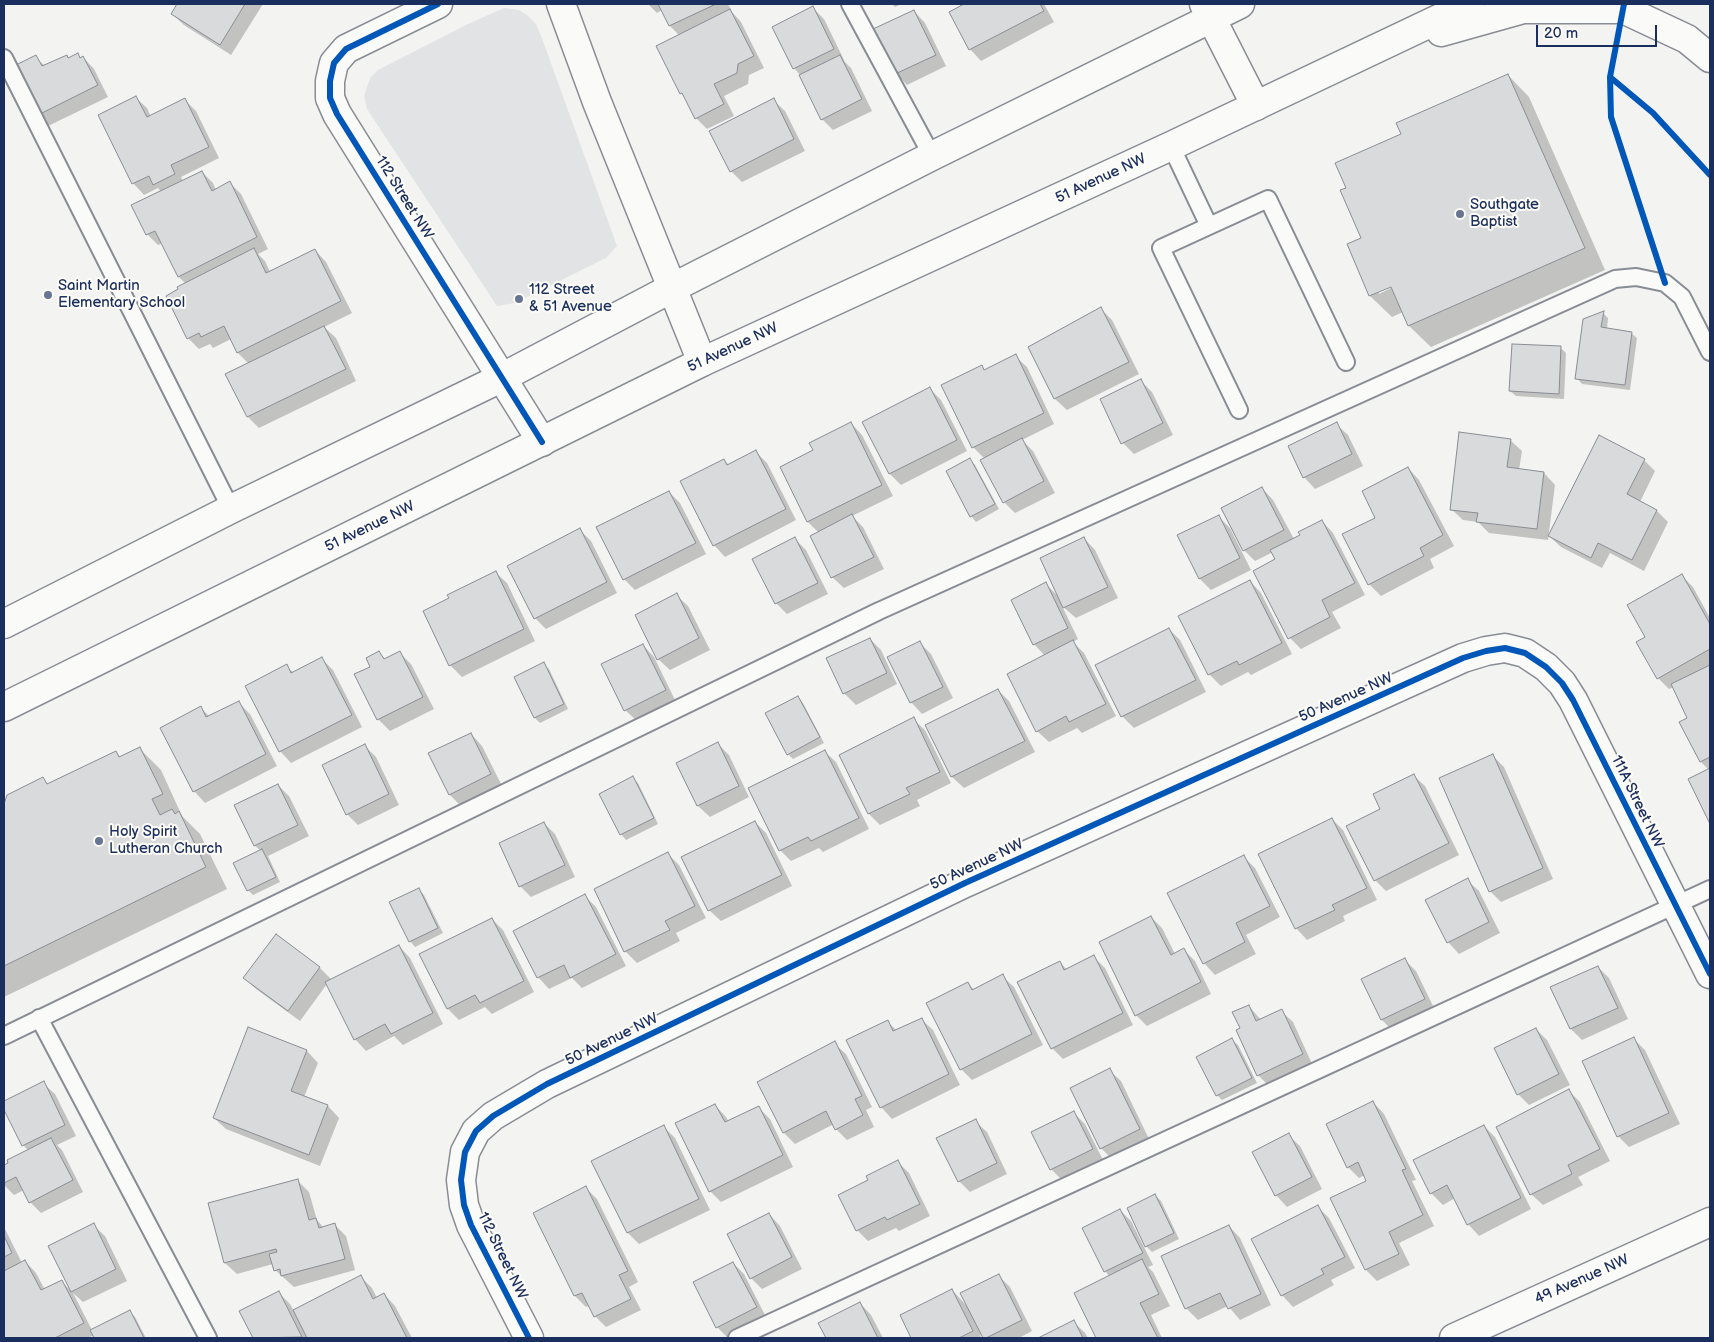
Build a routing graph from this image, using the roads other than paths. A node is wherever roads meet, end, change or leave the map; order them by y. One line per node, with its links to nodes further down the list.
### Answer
1 (438, 4): 18 (main road, 112 Street NW)
2 (561, 4): 14 (main road)
3 (850, 4): 12 (lane)
4 (1240, 4): 6 (main road)
5 (1470, 4): 7 (main road, 51 Avenue NW)
6 (1207, 11): 10 (main road); 12 (main road)
7 (1375, 50): 9 (main road); 10 (main road, 51 Avenue NW)
8 (4, 58): 21 (lane)
9 (1710, 58)
10 (1256, 106): 11 (main road, 51 Avenue NW)
11 (1171, 146): 13 (lane); 16 (main road, 51 Avenue NW)
12 (932, 156): 14 (main road)
13 (1209, 226): 17 (lane); 19 (lane)
14 (672, 288): 16 (main road); 18 (main road)
15 (1710, 352): 28 (lane)
16 (702, 362): 20 (main road, 51 Avenue NW)
17 (1346, 362)
18 (501, 378): 20 (main road, 112 Street NW); 21 (main road)
19 (1239, 410)
20 (542, 442): 24 (main road, 51 Avenue NW)
21 (231, 509): 22 (main road)
22 (4, 624)
23 (1525, 653): 26 (main road, 111A Street NW); 30 (main road, 50 Avenue NW)
24 (4, 707)
25 (1710, 889): 26 (lane)
26 (1675, 906): 27 (main road, 111A Street NW); 34 (lane)
27 (1710, 974)
28 (39, 1018): 29 (lane); 32 (lane)
29 (4, 1036)
30 (465, 1152): 33 (main road, 112 Street NW)
31 (1710, 1222): 35 (main road, 49 Avenue NW)
32 (208, 1338)
33 (529, 1338)
34 (737, 1338)
35 (1454, 1338)

